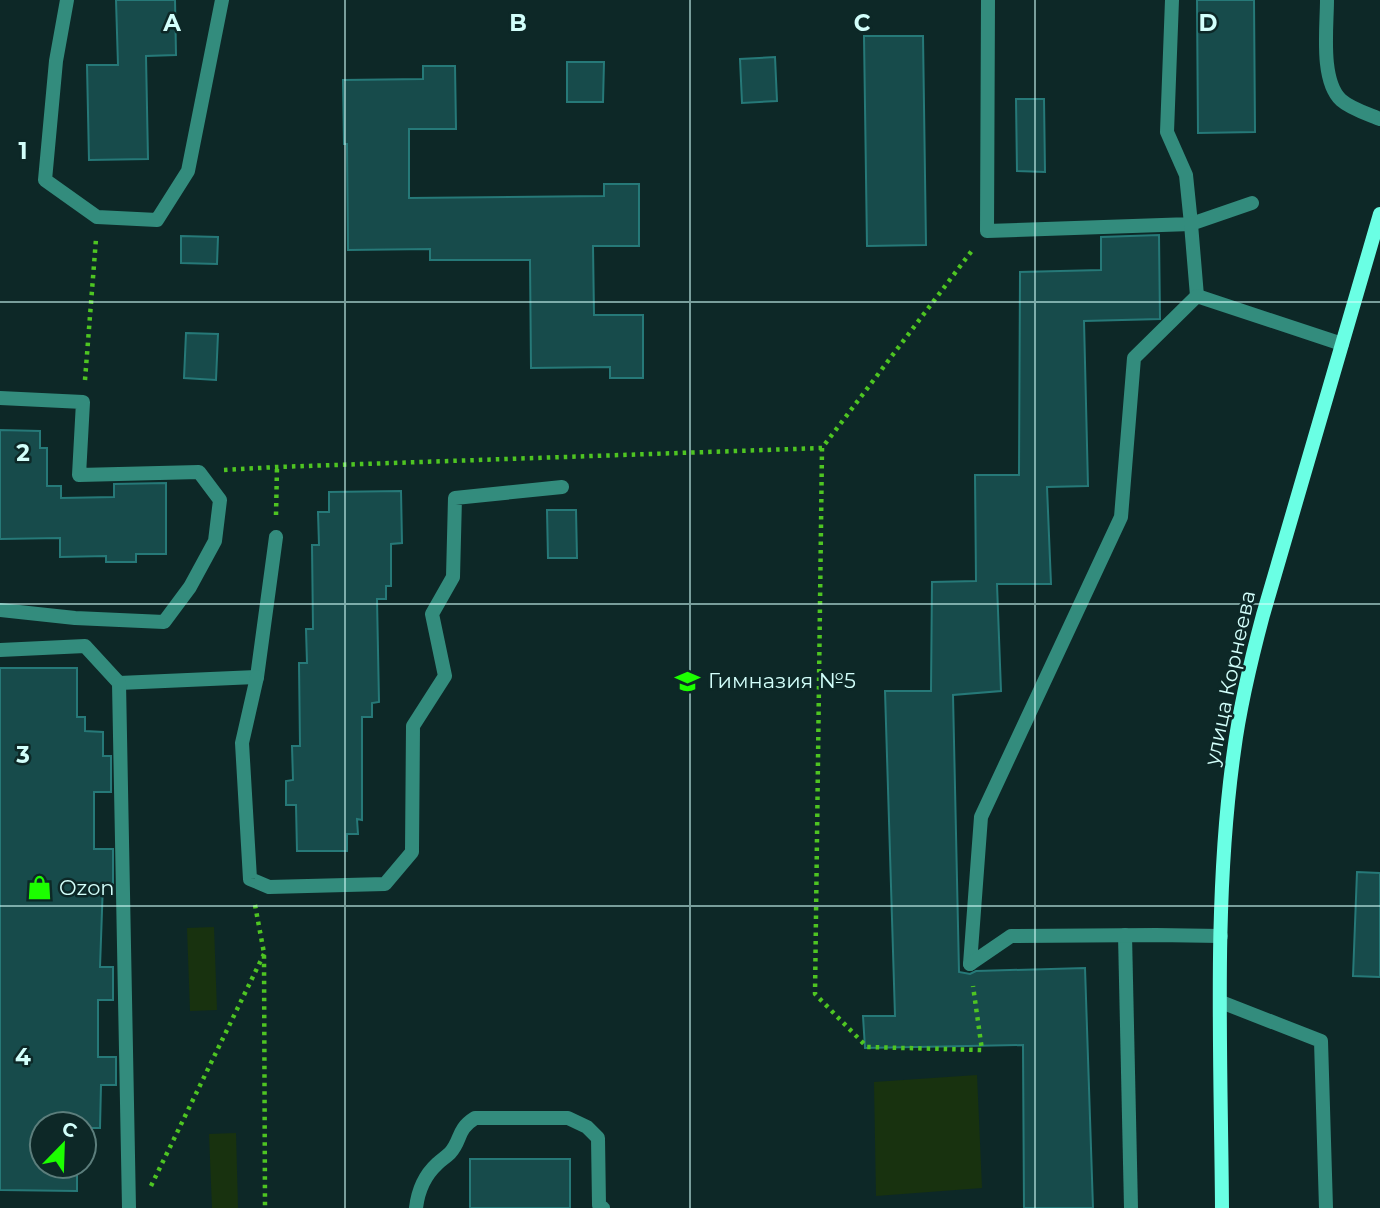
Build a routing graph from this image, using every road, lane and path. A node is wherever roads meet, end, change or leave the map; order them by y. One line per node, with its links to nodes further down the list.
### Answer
1 (67, 0): 9 (lane)
2 (222, 0): 9 (lane)
3 (988, 0): 11 (lane)
4 (1172, 0): 10 (lane)
5 (1327, 0): 6 (lane)
6 (1380, 120)
7 (1252, 203): 10 (lane)
8 (1380, 214): 13 (street, улица Корнеева)
9 (97, 217): 15 (path)
10 (1191, 224): 11 (lane); 12 (lane)
11 (987, 231): 16 (path)
12 (1197, 296): 13 (lane); 29 (lane)
13 (1342, 345): 27 (street, улица Корнеева)
14 (0, 398): 15 (lane)
15 (83, 402): 18 (lane)
16 (822, 447): 17 (path); 29 (path)
17 (277, 467): 18 (path); 20 (path)
18 (199, 472): 21 (lane)
19 (562, 487): 25 (lane)
20 (276, 537): 23 (lane)
21 (0, 610)
22 (0, 650): 24 (lane)
23 (257, 677): 24 (lane); 25 (lane)
24 (119, 683): 32 (lane)
25 (250, 879): 28 (path)
26 (1125, 935): 27 (lane); 29 (lane); 36 (lane)
27 (1221, 936): 30 (street, улица Корнеева)
28 (264, 953): 31 (path); 33 (path)
29 (970, 964)
30 (1221, 1002): 37 (street, улица Корнеева); 38 (lane)
31 (146, 1196)
32 (129, 1208)
33 (265, 1208)
34 (416, 1208): 35 (lane)
35 (603, 1208)
36 (1131, 1208)
37 (1222, 1208)
38 (1326, 1208)

